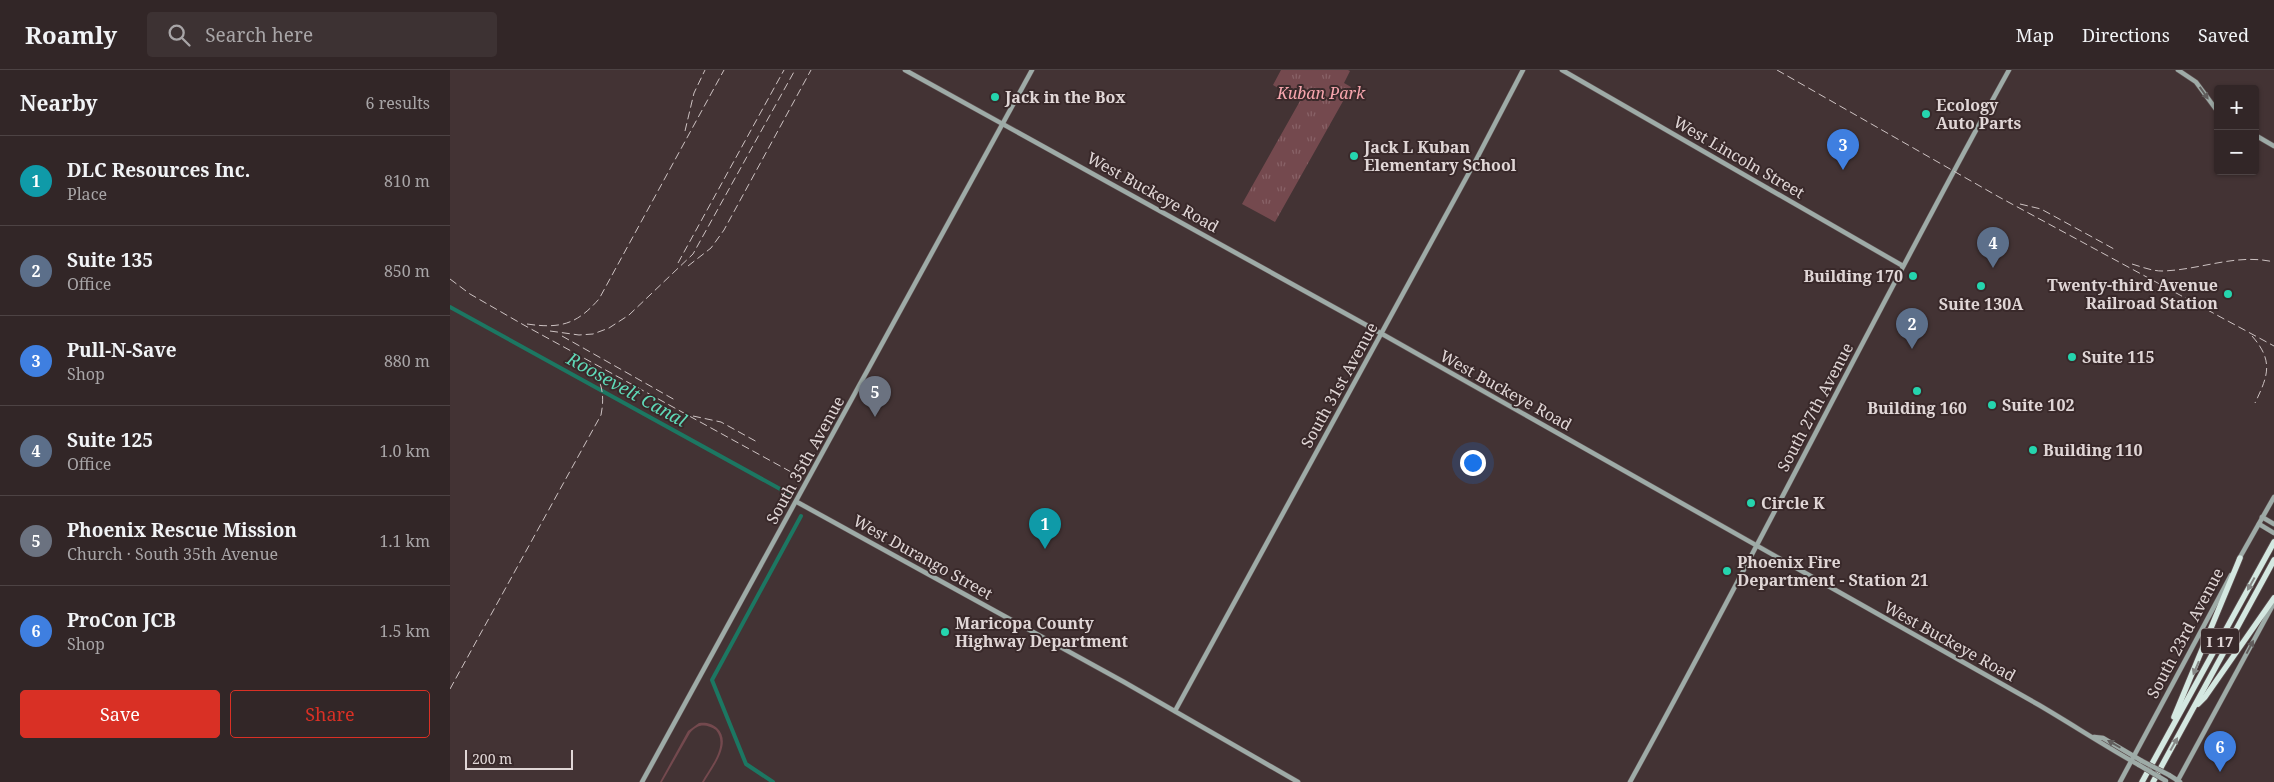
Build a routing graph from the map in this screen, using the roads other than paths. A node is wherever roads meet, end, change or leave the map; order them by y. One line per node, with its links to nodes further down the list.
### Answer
1 (905, 70): 8 (main road, West Buckeye Road)
2 (1032, 70): 8 (main road, South 35th Avenue)
3 (1524, 70): 12 (main road, South 31st Avenue)
4 (1562, 70): 11 (main road, West Lincoln Street)
5 (2009, 70): 11 (main road, South 27th Avenue)
6 (2178, 70): 7 (main road, one-way to 7)
7 (2214, 106)
8 (1002, 123): 12 (main road, West Buckeye Road); 14 (main road, South 35th Avenue)
9 (2259, 138): 10 (main road)
10 (2274, 146)
11 (1903, 266): 20 (main road, South 27th Avenue)
12 (1381, 333): 20 (main road, West Buckeye Road); 26 (main road, South 31st Avenue)
13 (2274, 497): 15 (main road, South 23rd Avenue)
14 (797, 502): 26 (main road, West Durango Street); 33 (main road, South 35th Avenue)
15 (2262, 517): 16 (main road); 17 (main road, South 23rd Avenue)
16 (2272, 523)
17 (2258, 524): 18 (main road); 21 (main road, South 23rd Avenue)
18 (2274, 532)
19 (2274, 542): 28 (highway, I 17, one-way to 28)
20 (1756, 546): 27 (main road, West Buckeye Road); 35 (main road, South 27th Avenue)
21 (2240, 558): 28 (highway, one-way to 28); 29 (main road, South 23rd Avenue)
22 (2274, 560): 25 (highway, I 17)
23 (2274, 598): 25 (highway)
24 (2274, 603): 32 (main road, one-way to 24)
25 (2194, 707): 38 (highway, I 17, one-way to 25)
26 (1174, 711): 34 (main road, West Durango Street)
27 (2092, 737): 29 (main road, West Buckeye Road, one-way to 27); 30 (main road, West Buckeye Road)
28 (2165, 740): 37 (highway, I 17)
29 (2134, 756): 30 (main road, South 23rd Avenue); 32 (main road, West Buckeye Road, bridge)
30 (2131, 761): 31 (main road, West Buckeye Road, bridge); 36 (main road, South 23rd Avenue)
31 (2168, 781)
32 (2178, 781)
33 (642, 782)
34 (1298, 782)
35 (1630, 782)
36 (2120, 782)
37 (2142, 782)
38 (2153, 782)

